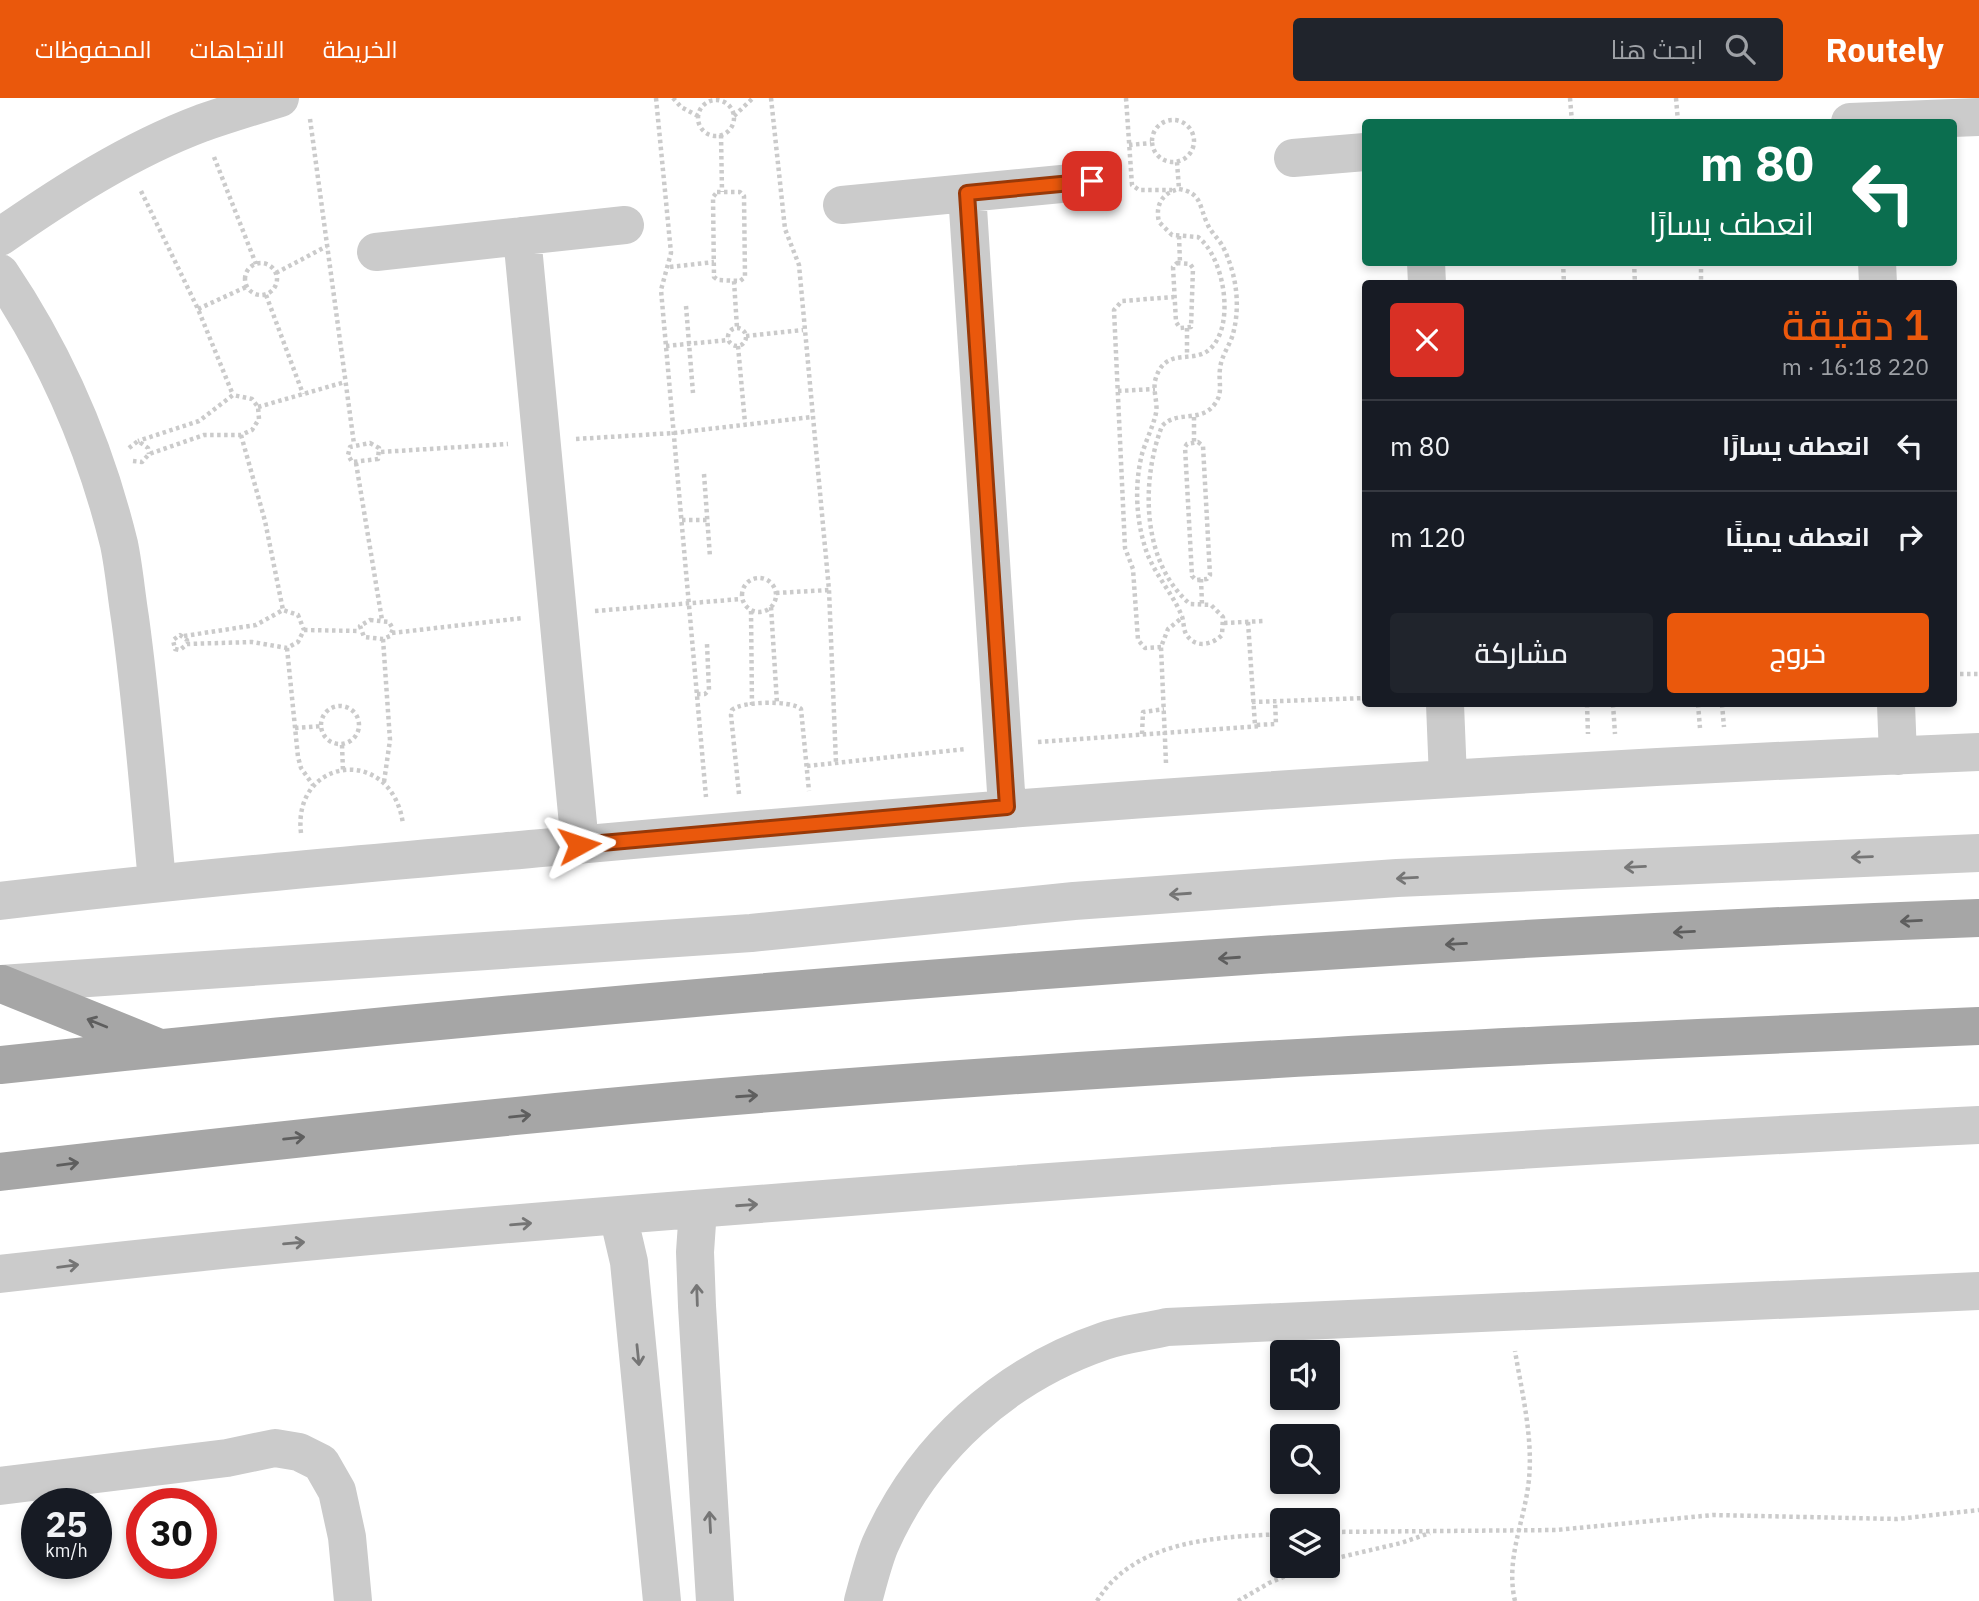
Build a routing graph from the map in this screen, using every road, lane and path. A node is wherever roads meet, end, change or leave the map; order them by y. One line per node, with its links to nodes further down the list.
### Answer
1 (656, 98): 38 (path)
2 (673, 98): 9 (path)
3 (753, 98): 10 (path)
4 (771, 98): 49 (path)
5 (1126, 98): 18 (path)
6 (1570, 98): 12 (path)
7 (1676, 98): 13 (path)
8 (294, 104): 15 (street); 33 (path)
9 (698, 116): 10 (path); 16 (path)
10 (734, 116): 16 (path)
11 (1979, 117): 14 (street)
12 (1573, 119)
13 (1678, 119)
14 (1936, 119)
15 (201, 124): 21 (street); 37 (path)
16 (720, 135): 26 (path)
17 (1151, 143): 18 (path); 22 (path); 22 (path)
18 (1129, 145): 25 (path)
19 (1362, 152): 20 (street)
20 (1293, 158)
21 (125, 159): 32 (street); 46 (path)
22 (1177, 162): 24 (path)
23 (1092, 181): 27 (street)
24 (1180, 189): 25 (path); 64 (path)
25 (1172, 191): 31 (path)
26 (722, 192): 35 (path); 41 (path)
27 (967, 193): 28 (street); 122 (street)
28 (842, 205)
29 (625, 225): 30 (street)
30 (522, 236): 34 (street); 69 (street)
31 (1179, 236): 36 (path); 55 (path)
32 (0, 237)
33 (327, 246): 40 (path); 56 (path)
34 (376, 252)
35 (714, 262): 38 (path); 41 (path)
36 (1180, 263): 44 (path); 48 (path)
37 (256, 264): 40 (path); 42 (path)
38 (670, 267): 53 (path)
39 (0, 273): 129 (street)
40 (276, 273): 43 (path)
41 (734, 281): 47 (path)
42 (246, 287): 43 (path); 46 (path)
43 (266, 295): 60 (path)
44 (1174, 297): 48 (path); 58 (path)
45 (686, 306): 52 (path)
46 (198, 309): 61 (path)
47 (737, 328): 50 (path); 51 (path)
48 (1187, 328): 55 (path)
49 (803, 330): 50 (path); 63 (path)
50 (746, 336): 54 (path)
51 (729, 340): 52 (path); 54 (path)
52 (689, 344): 53 (path); 59 (path)
53 (666, 346): 66 (path)
54 (738, 346): 65 (path)
55 (1187, 355): 57 (path)
56 (345, 382): 60 (path); 71 (path)
57 (1155, 389): 58 (path); 86 (path)
58 (1118, 391): 97 (path)
59 (693, 393)
60 (303, 394): 62 (path)
61 (233, 395): 62 (path); 68 (path)
62 (258, 407): 67 (path)
63 (812, 416): 65 (path); 80 (path)
64 (1194, 417): 70 (path); 82 (path)
65 (745, 424): 66 (path)
66 (674, 432): 69 (path); 76 (path)
67 (241, 435): 73 (path); 84 (path)
68 (138, 441): 73 (path); 73 (path)
69 (543, 442): 72 (path); 125 (street)
70 (1195, 442): 79 (path); 79 (path)
71 (354, 444): 72 (path); 74 (path)
72 (381, 452): 74 (path)
73 (149, 454)
74 (356, 463): 87 (path)
75 (704, 474): 77 (path)
76 (681, 520): 77 (path); 101 (path)
77 (708, 520): 78 (path)
78 (710, 557)
79 (1201, 579): 82 (path)
80 (829, 590): 81 (path); 116 (path)
81 (776, 593): 83 (path); 85 (path)
82 (1202, 604): 90 (path)
83 (771, 607): 85 (path); 105 (path)
84 (282, 610): 91 (path); 93 (path)
85 (751, 611): 106 (path)
86 (1183, 617): 90 (path); 97 (path)
87 (382, 620): 92 (path); 94 (path)
88 (1264, 621): 89 (path)
89 (1248, 622): 90 (path); 104 (path)
90 (1224, 623)
91 (304, 630): 92 (path); 98 (path)
92 (360, 631): 94 (path)
93 (184, 636): 96 (path); 96 (path)
94 (383, 639): 119 (path)
95 (707, 644): 101 (path)
96 (187, 645): 98 (path)
97 (1161, 647): 109 (path)
98 (287, 648): 111 (path)
99 (1957, 674): 100 (path)
100 (1979, 674)
101 (697, 694): 124 (path)
102 (1362, 698): 103 (path)
103 (1275, 701): 104 (path); 104 (path)
104 (1252, 702)
105 (777, 704): 106 (path); 123 (path)
106 (752, 705): 124 (path)
107 (1445, 707): 118 (street)
108 (1896, 707): 115 (street)
109 (1164, 709): 112 (path); 121 (path)
110 (321, 726): 111 (path); 113 (path); 113 (path)
111 (295, 728): 120 (path)
112 (1142, 734)
113 (342, 745): 117 (path)
114 (1979, 752): 115 (street)
115 (1898, 755): 118 (street)
116 (836, 762)
117 (344, 771): 119 (path); 120 (path)
118 (1448, 778): 121 (street)
119 (384, 782): 127 (path)
120 (313, 786): 128 (path)
121 (1168, 796): 122 (street)
122 (1007, 807): 123 (street)
123 (812, 823): 124 (street)
124 (726, 831): 125 (street)
125 (579, 845): 127 (street)
126 (1979, 852): 132 (street, one-way to 132)
127 (407, 860): 128 (street)
128 (306, 869): 129 (street)
129 (157, 882): 130 (street)
130 (0, 901)
131 (1979, 918): 134 (main road, one-way to 134)
132 (1, 984): 134 (main road, one-way to 132)
133 (1979, 1026): 137 (main road, one-way to 133)
134 (160, 1048): 135 (main road)
135 (0, 1065)
136 (1979, 1125): 138 (street, one-way to 136)
137 (0, 1172)
138 (698, 1209): 139 (street); 153 (street, one-way to 138)
139 (618, 1215): 140 (street, one-way to 139); 152 (street, one-way to 152)
140 (0, 1275)
141 (1979, 1291): 154 (street)
142 (1515, 1352): 145 (path)
143 (0, 1486): 151 (street)
144 (1979, 1510): 145 (path)
145 (1517, 1530): 146 (path); 157 (path)
146 (1434, 1531): 147 (path); 149 (path)
147 (1340, 1532)
148 (1270, 1535): 155 (path)
149 (1340, 1557)
150 (1281, 1578): 156 (path)
151 (353, 1601)
152 (662, 1601)
153 (715, 1601)
154 (863, 1601)
155 (1097, 1601)
156 (1238, 1601)
157 (1515, 1601)

